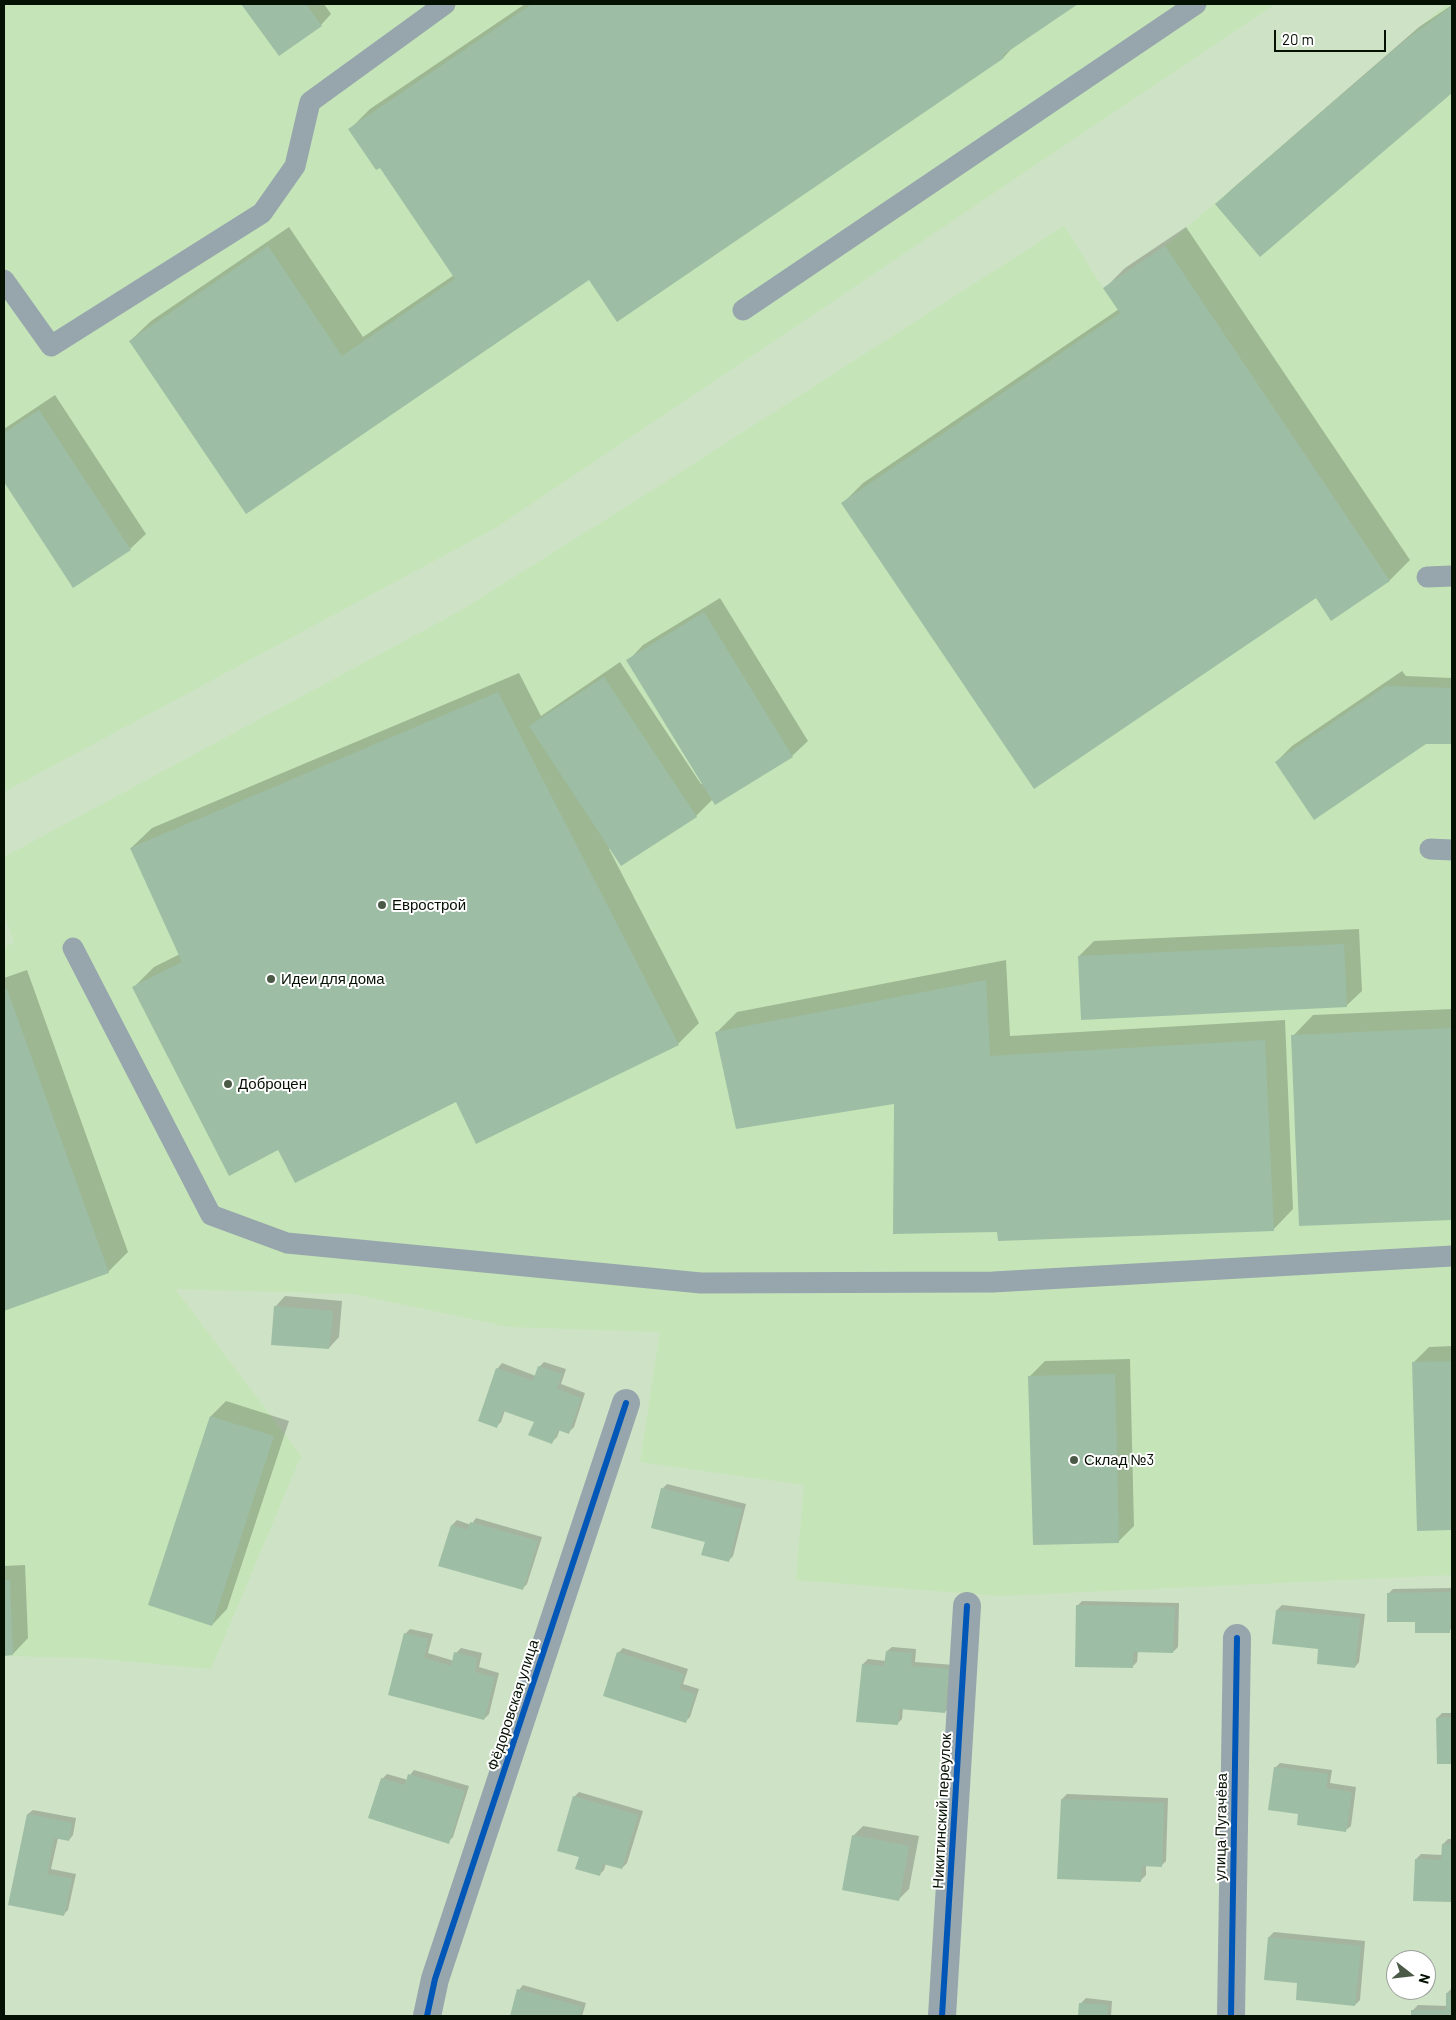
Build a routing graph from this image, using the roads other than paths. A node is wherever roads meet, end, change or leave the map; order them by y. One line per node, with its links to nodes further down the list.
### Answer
1 (445, 4): 3 (lane)
2 (1196, 4): 4 (lane)
3 (4, 280)
4 (743, 310)
5 (1452, 576): 6 (lane)
6 (1428, 577)
7 (1430, 849): 8 (lane)
8 (1452, 850)
9 (73, 948): 10 (lane)
10 (1452, 1256)
11 (626, 1403): 14 (street, Фёдоровская улица)
12 (967, 1606): 15 (street, Никитинский переулок)
13 (1236, 1638): 16 (street, улица Пугачёва)
14 (427, 2016)
15 (942, 2016)
16 (1231, 2016)

